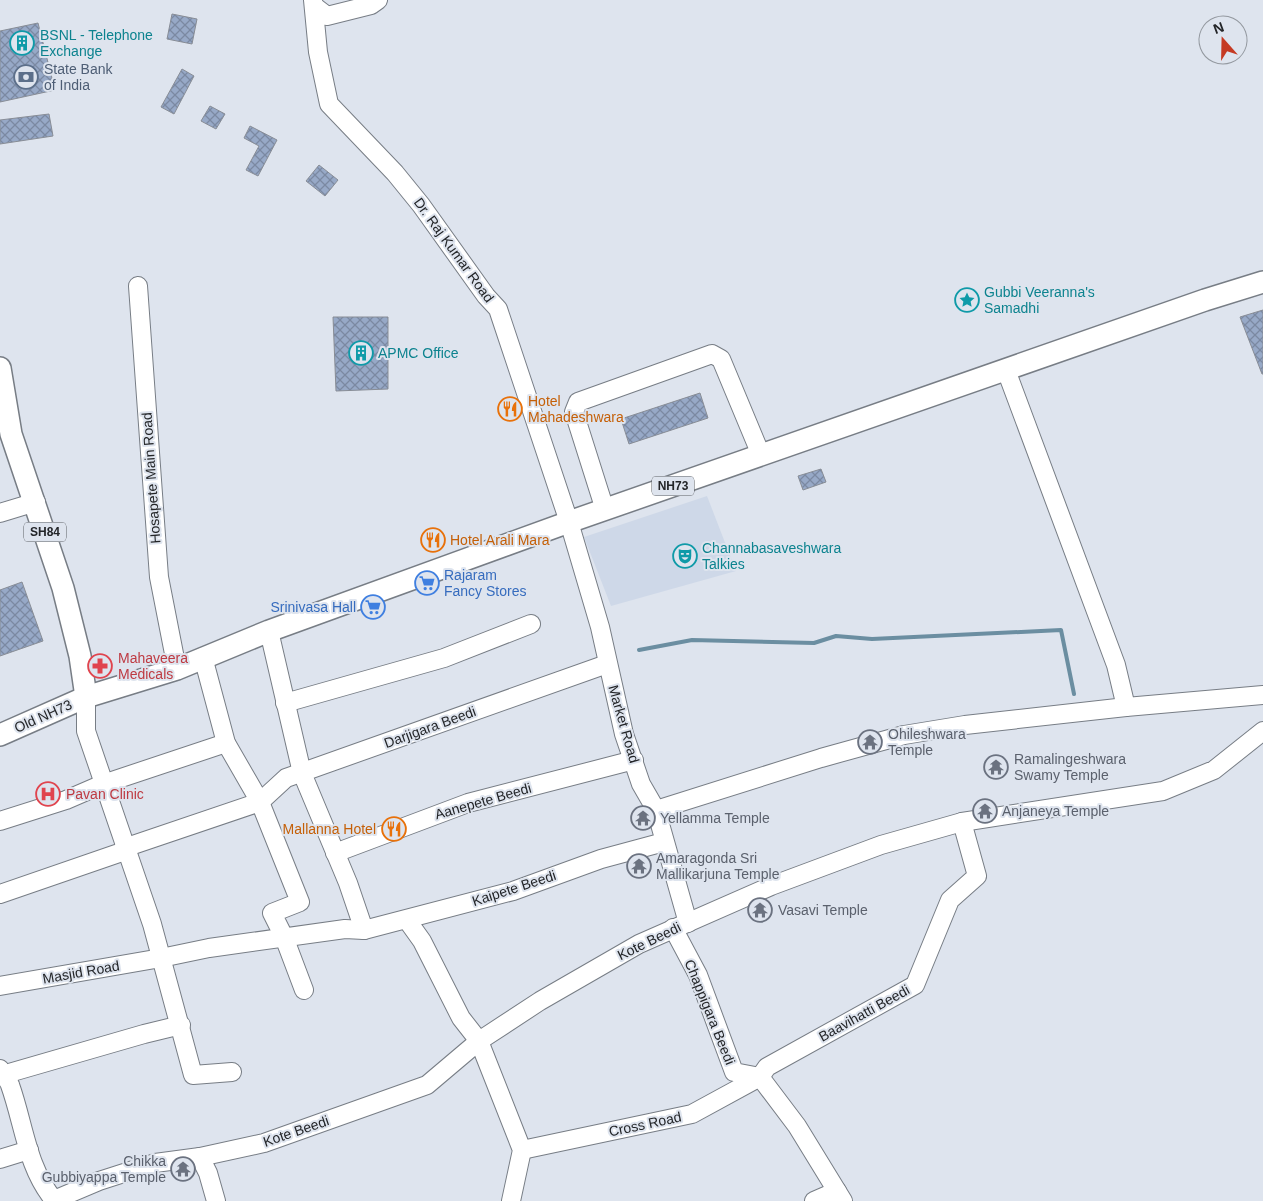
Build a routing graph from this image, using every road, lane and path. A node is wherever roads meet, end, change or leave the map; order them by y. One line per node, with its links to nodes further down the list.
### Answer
1 (378, 0): 2 (street)
2 (314, 3): 11 (street, Dr. Raj Kumar Road)
3 (1263, 282): 6 (main road, NH73)
4 (138, 286): 16 (street, Hosapete Main Road)
5 (0, 368): 8 (main road, SH84)
6 (1006, 370): 7 (main road, NH73); 20 (street)
7 (761, 455): 9 (main road, NH73); 9 (street)
8 (36, 502): 10 (street); 18 (main road, SH84)
9 (605, 510): 11 (main road, NH73)
10 (0, 513)
11 (569, 522): 13 (main road, NH73); 15 (street, Market Road)
12 (532, 624): 19 (street)
13 (269, 631): 14 (main road, NH73); 19 (street)
14 (203, 657): 16 (main road, NH73); 23 (street)
15 (607, 664): 24 (street, Market Road); 25 (street, Darjigara Beedi)
16 (177, 669): 18 (main road, NH73)
17 (1263, 694): 20 (street)
18 (86, 697): 22 (main road, Old NH73); 26 (street)
19 (285, 702): 25 (street)
20 (1126, 707): 28 (street)
21 (1263, 731): 30 (street, Kote Beedi)
22 (0, 735)
23 (226, 742): 26 (street); 27 (street)
24 (634, 760): 28 (street, Market Road); 33 (street, Aanepete Beedi)
25 (302, 772): 27 (street, Darjigara Beedi); 33 (street)
26 (104, 784): 29 (street); 32 (street)
27 (260, 802): 32 (street); 38 (street)
28 (656, 810): 31 (street, Market Road)
29 (0, 821)
30 (962, 822): 36 (street, Kote Beedi); 46 (street, Baavihatti Beedi)
31 (664, 842): 35 (street, Kaipete Beedi); 36 (street, Market Road)
32 (127, 847): 34 (street); 39 (street)
33 (335, 853): 37 (street)
34 (0, 894)
35 (407, 920): 37 (street, Kaipete Beedi); 43 (street)
36 (681, 925): 43 (street, Kote Beedi); 46 (street, Chappigara Beedi)
37 (364, 930): 38 (street, Kaipete Beedi)
38 (284, 936): 39 (street, Masjid Road); 41 (street)
39 (162, 958): 40 (street, Masjid Road); 42 (street)
40 (0, 986)
41 (304, 990)
42 (181, 1025): 44 (street); 45 (street)
43 (479, 1041): 48 (street); 49 (street, Kote Beedi)
44 (1, 1072): 47 (street)
45 (232, 1072)
46 (760, 1076): 48 (street, Cross Road); 51 (street)
47 (29, 1150): 50 (street); 52 (street)
48 (522, 1150): 54 (street)
49 (200, 1157): 52 (street, Kote Beedi); 53 (street)
50 (0, 1159)
51 (840, 1196): 55 (street)
52 (54, 1200)
53 (216, 1201)
54 (511, 1201)
55 (814, 1201)

